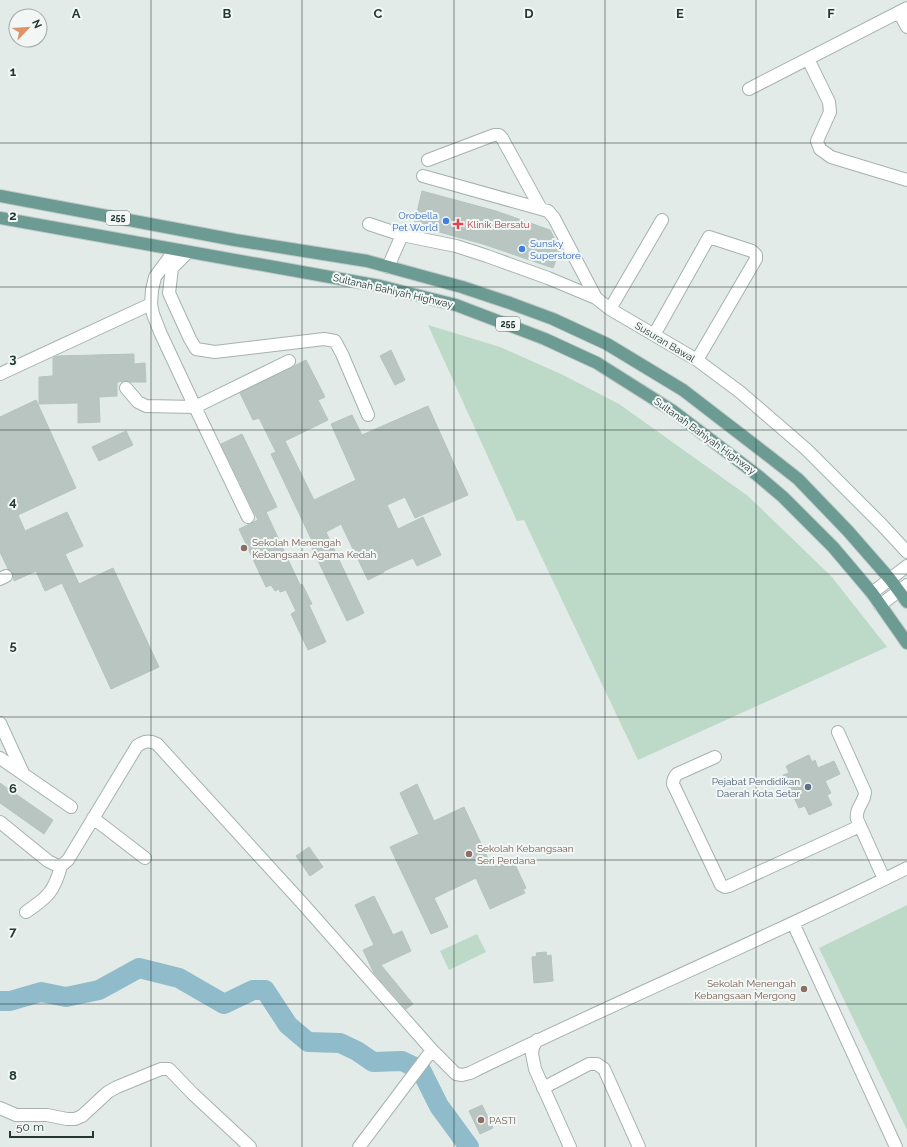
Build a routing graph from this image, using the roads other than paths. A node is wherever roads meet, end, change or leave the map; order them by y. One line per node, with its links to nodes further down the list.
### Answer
1 (903, 10): 2 (street); 3 (street)
2 (907, 27)
3 (808, 59): 4 (street); 7 (street)
4 (749, 89)
5 (428, 160): 9 (street)
6 (423, 176): 9 (street)
7 (907, 180)
8 (0, 196): 16 (main road, Sultanah Bahiyah Highway / 255)
9 (541, 209): 17 (street)
10 (0, 218): 14 (main road, Sultanah Bahiyah Highway / 255)
11 (662, 220): 19 (street)
12 (369, 224): 13 (street, Susuran Bawal)
13 (402, 235): 16 (street); 17 (street, Susuran Bawal)
14 (175, 250): 15 (main road, Sultanah Bahiyah Highway / 255); 18 (street)
15 (188, 252): 26 (street); 32 (main road, Sultanah Bahiyah Highway / 255)
16 (388, 267): 30 (main road, Sultanah Bahiyah Highway / 255)
17 (596, 298): 19 (street, Susuran Bawal)
18 (151, 304): 23 (street); 25 (street)
19 (610, 309): 20 (street, Susuran Bawal)
20 (654, 335): 21 (street, Susuran Bawal); 21 (street)
21 (697, 360): 28 (street, Susuran Bawal)
22 (289, 361): 25 (street)
23 (0, 374)
24 (126, 388): 25 (street)
25 (195, 407): 27 (street)
26 (368, 415)
27 (248, 517)
28 (907, 552)
29 (907, 566): 30 (street)
30 (890, 579): 31 (main road, Sultanah Bahiyah Highway / 255); 32 (street)
31 (903, 588): 33 (main road, Sultanah Bahiyah Highway / 255); 34 (street)
32 (872, 593): 34 (main road, Sultanah Bahiyah Highway / 255)
33 (907, 602)
34 (880, 605): 35 (main road, Sultanah Bahiyah Highway / 255)
35 (907, 643)
36 (0, 724): 40 (street)
37 (838, 732): 44 (street)
38 (716, 757): 44 (street)
39 (0, 758): 40 (street)
40 (23, 774): 41 (street)
41 (71, 806)
42 (93, 818): 45 (street); 46 (street); 52 (street)
43 (0, 822): 46 (street)
44 (860, 826): 48 (street)
45 (145, 858)
46 (61, 866): 49 (street)
47 (907, 868): 48 (street)
48 (884, 879): 50 (street)
49 (26, 912)
50 (793, 923): 51 (street); 59 (street)
51 (537, 1040): 52 (street); 53 (street)
52 (428, 1055): 56 (street)
53 (543, 1088): 57 (street); 58 (street)
54 (0, 1108): 55 (street)
55 (250, 1147)
56 (358, 1147)
57 (570, 1147)
58 (639, 1147)
59 (896, 1147)

